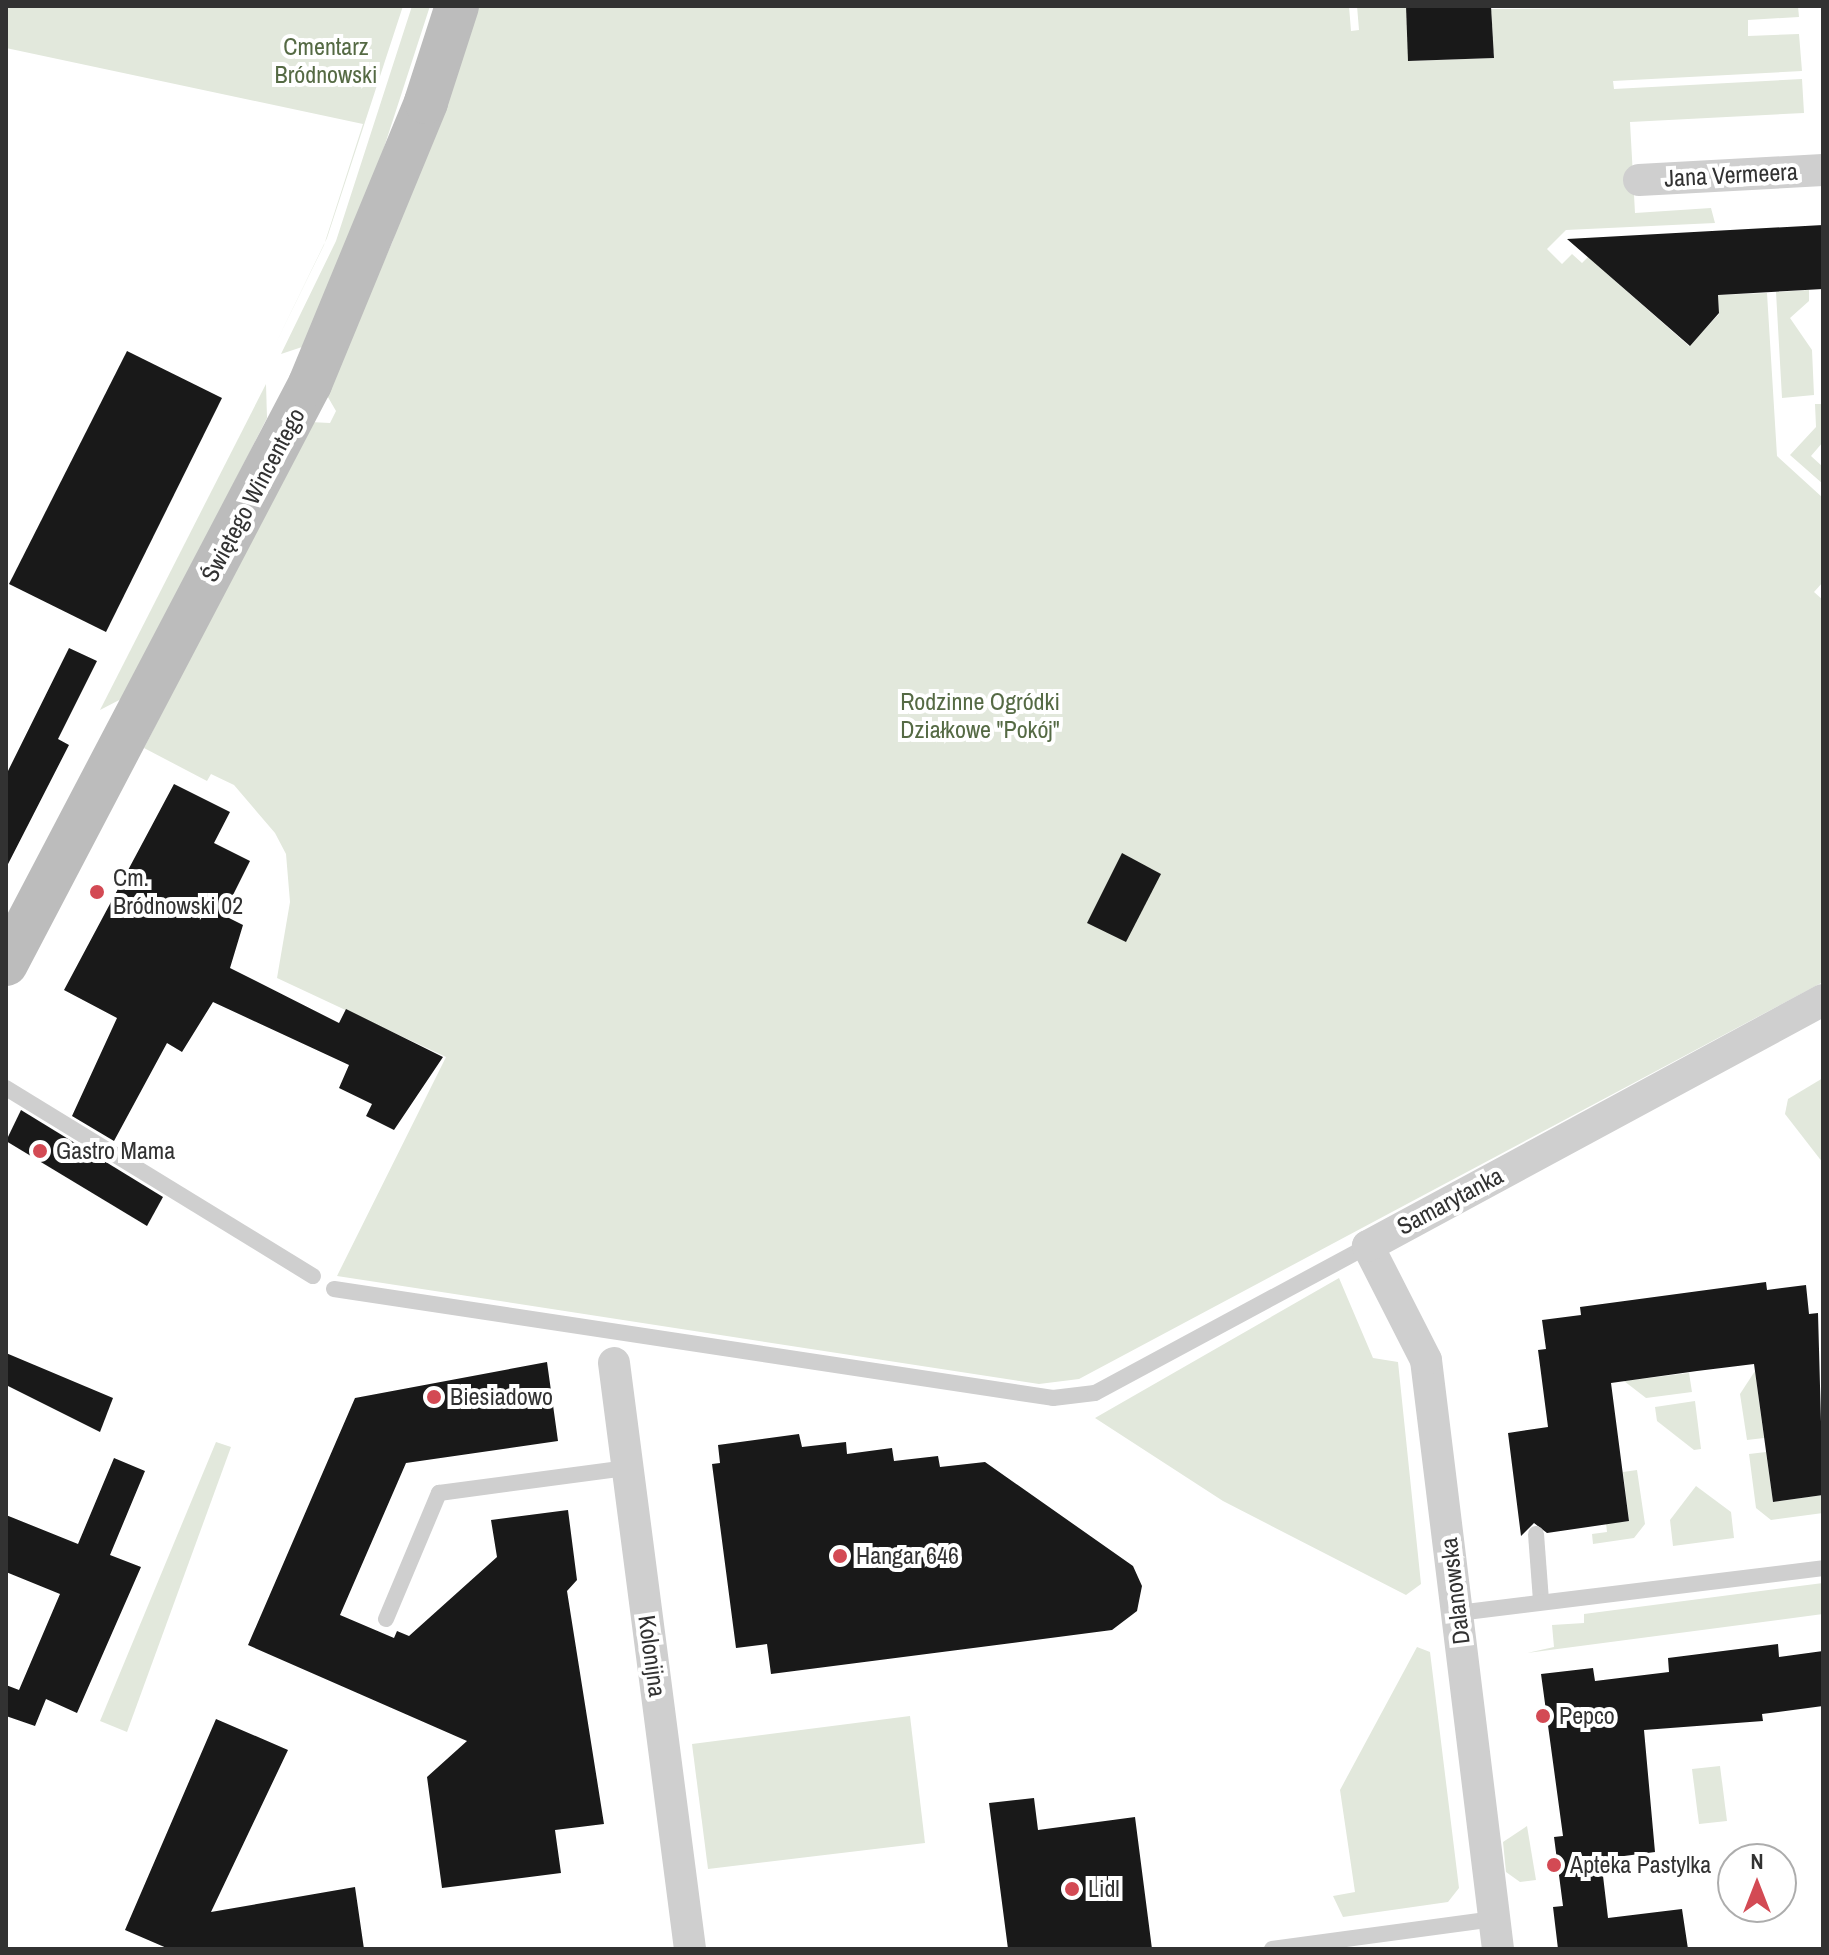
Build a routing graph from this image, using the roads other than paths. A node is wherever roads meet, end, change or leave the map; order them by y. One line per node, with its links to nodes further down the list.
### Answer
1 (457, 6): 4 (street, Świętego Wincentego)
2 (1823, 170): 3 (street, Jana Vermeera)
3 (1639, 180)
4 (6, 964)
5 (1823, 1000): 7 (street, Samarytanka)
6 (6, 1088): 8 (lane)
7 (1368, 1246): 9 (lane, Samarytanka); 15 (street, Dalanowska)
8 (313, 1276)
9 (334, 1289)
10 (614, 1363): 11 (street, Kolonijna)
11 (627, 1468): 16 (lane); 18 (street, Kolonijna)
12 (1536, 1534): 14 (lane)
13 (1823, 1568): 14 (lane)
14 (1541, 1601): 15 (lane)
15 (1458, 1613): 17 (street, Dalanowska)
16 (386, 1619)
17 (1496, 1934): 19 (lane)
18 (690, 1949)
19 (1272, 1949)

